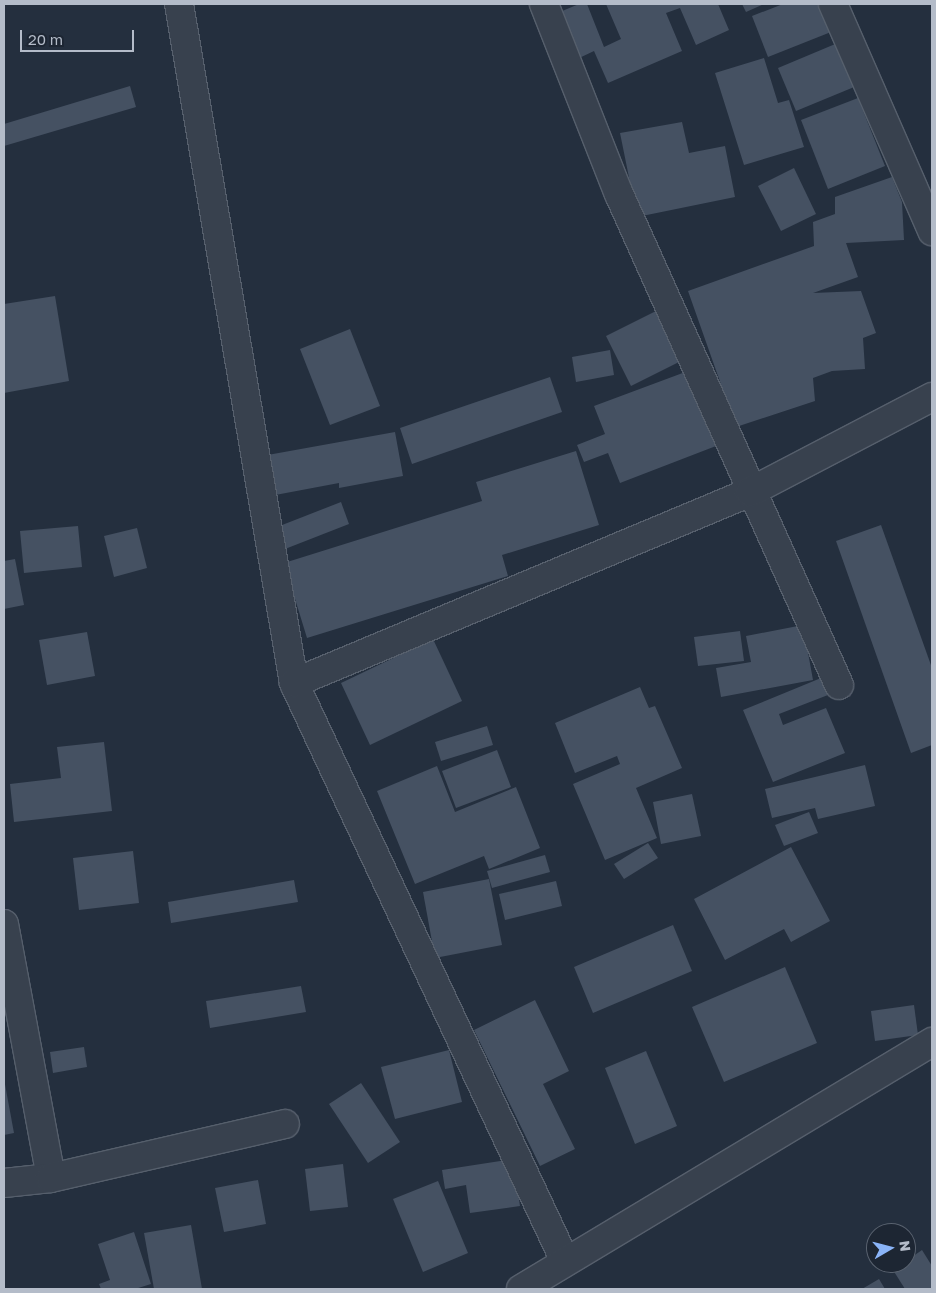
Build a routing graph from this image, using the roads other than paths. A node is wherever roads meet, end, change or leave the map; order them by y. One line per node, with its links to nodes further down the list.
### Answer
1 (179, 4): 7 (street)
2 (544, 4): 6 (street)
3 (833, 4): 4 (street)
4 (932, 231)
5 (932, 397): 6 (street)
6 (750, 492): 7 (street); 8 (street)
7 (294, 683): 14 (street)
8 (839, 684)
9 (4, 924): 12 (street)
10 (932, 1042): 14 (street)
11 (285, 1124): 12 (street)
12 (51, 1178): 13 (street)
13 (4, 1183)
14 (565, 1261): 15 (street)
15 (521, 1289)

